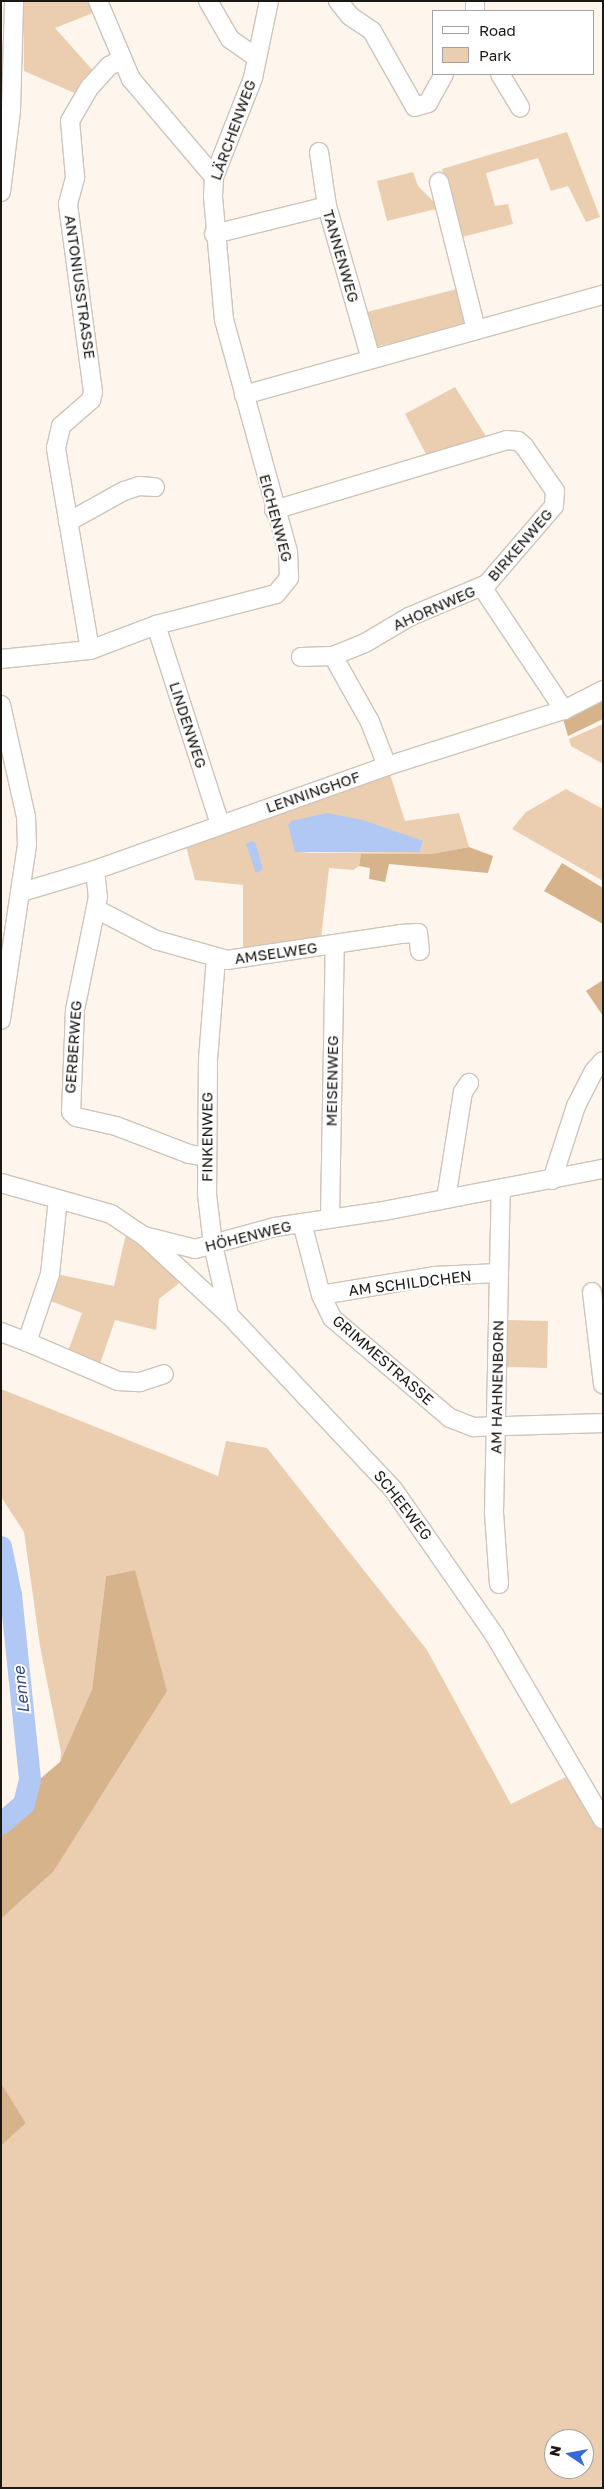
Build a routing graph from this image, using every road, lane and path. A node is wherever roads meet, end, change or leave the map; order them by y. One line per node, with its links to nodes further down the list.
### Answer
1 (14, 1): 14 (street)
2 (98, 1): 7 (street)
3 (208, 1): 6 (street)
4 (269, 1): 6 (street, LÄRCHENWEG)
5 (338, 1): 8 (street)
6 (256, 57): 12 (street, LÄRCHENWEG)
7 (122, 59): 12 (street); 23 (street, ANTONIUSSTRASSE)
8 (443, 75)
9 (501, 75): 10 (street)
10 (520, 106)
11 (319, 152): 15 (street, TANNENWEG)
12 (214, 177): 16 (street, LÄRCHENWEG)
13 (439, 182): 18 (street)
14 (1, 192)
15 (327, 206): 16 (street); 19 (street, TANNENWEG)
16 (214, 234): 20 (street, LÄRCHENWEG)
17 (603, 295): 18 (street)
18 (476, 329): 19 (street)
19 (371, 359): 20 (street)
20 (244, 394): 22 (street, EICHENWEG)
21 (154, 487): 23 (street)
22 (274, 510): 24 (street, BIRKENWEG); 25 (street, EICHENWEG)
23 (68, 522): 26 (street, ANTONIUSSTRASSE)
24 (482, 587): 28 (street, AHORNWEG); 32 (street, BIRKENWEG)
25 (156, 625): 26 (street, EICHENWEG); 34 (street, LINDENWEG)
26 (90, 650): 29 (street, EICHENWEG)
27 (300, 656): 28 (street, AHORNWEG)
28 (333, 656): 33 (street)
29 (1, 659)
30 (603, 690): 32 (street, LENNINGHOF)
31 (1, 705): 36 (street)
32 (564, 710): 33 (street, LENNINGHOF)
33 (387, 766): 34 (street, LENNINGHOF)
34 (220, 824): 35 (street, LENNINGHOF)
35 (95, 870): 36 (street, LENNINGHOF); 37 (street, GERBERWEG)
36 (22, 892): 38 (street)
37 (96, 909): 41 (street, AMSELWEG); 45 (street, GERBERWEG)
38 (9, 919): 42 (street)
39 (335, 944): 40 (street, AMSELWEG); 41 (street, AMSELWEG); 52 (street, MEISENWEG)
40 (420, 951)
41 (216, 958): 45 (street, FINKENWEG)
42 (1, 1020)
43 (603, 1061): 47 (street)
44 (469, 1083): 51 (street)
45 (206, 1156): 55 (street, FINKENWEG)
46 (603, 1169): 47 (street, HÖHENWEG)
47 (552, 1180): 49 (street, HÖHENWEG)
48 (1, 1183): 50 (street, HÖHENWEG)
49 (501, 1190): 51 (street, HÖHENWEG); 56 (street, AM HAHNENBORN)
50 (58, 1199): 54 (street, HÖHENWEG); 61 (street)
51 (446, 1199): 52 (street, HÖHENWEG)
52 (330, 1218): 53 (street, HÖHENWEG)
53 (302, 1223): 55 (street, HÖHENWEG); 58 (street, GRIMMESTRASSE)
54 (144, 1236): 55 (street, HÖHENWEG); 59 (street, SCHEEWEG)
55 (213, 1245): 59 (street, FINKENWEG)
56 (499, 1273): 58 (street, AM SCHILDCHEN); 66 (street, AM HAHNENBORN)
57 (592, 1292): 62 (street)
58 (321, 1295): 66 (street, GRIMMESTRASSE)
59 (229, 1315): 68 (street, SCHEEWEG)
60 (1, 1332): 61 (street)
61 (27, 1342): 63 (street)
62 (602, 1364): 64 (street)
63 (164, 1374)
64 (603, 1384)
65 (603, 1423): 66 (street, GRIMMESTRASSE)
66 (496, 1424): 67 (street, AM HAHNENBORN)
67 (499, 1584)
68 (603, 1820)

